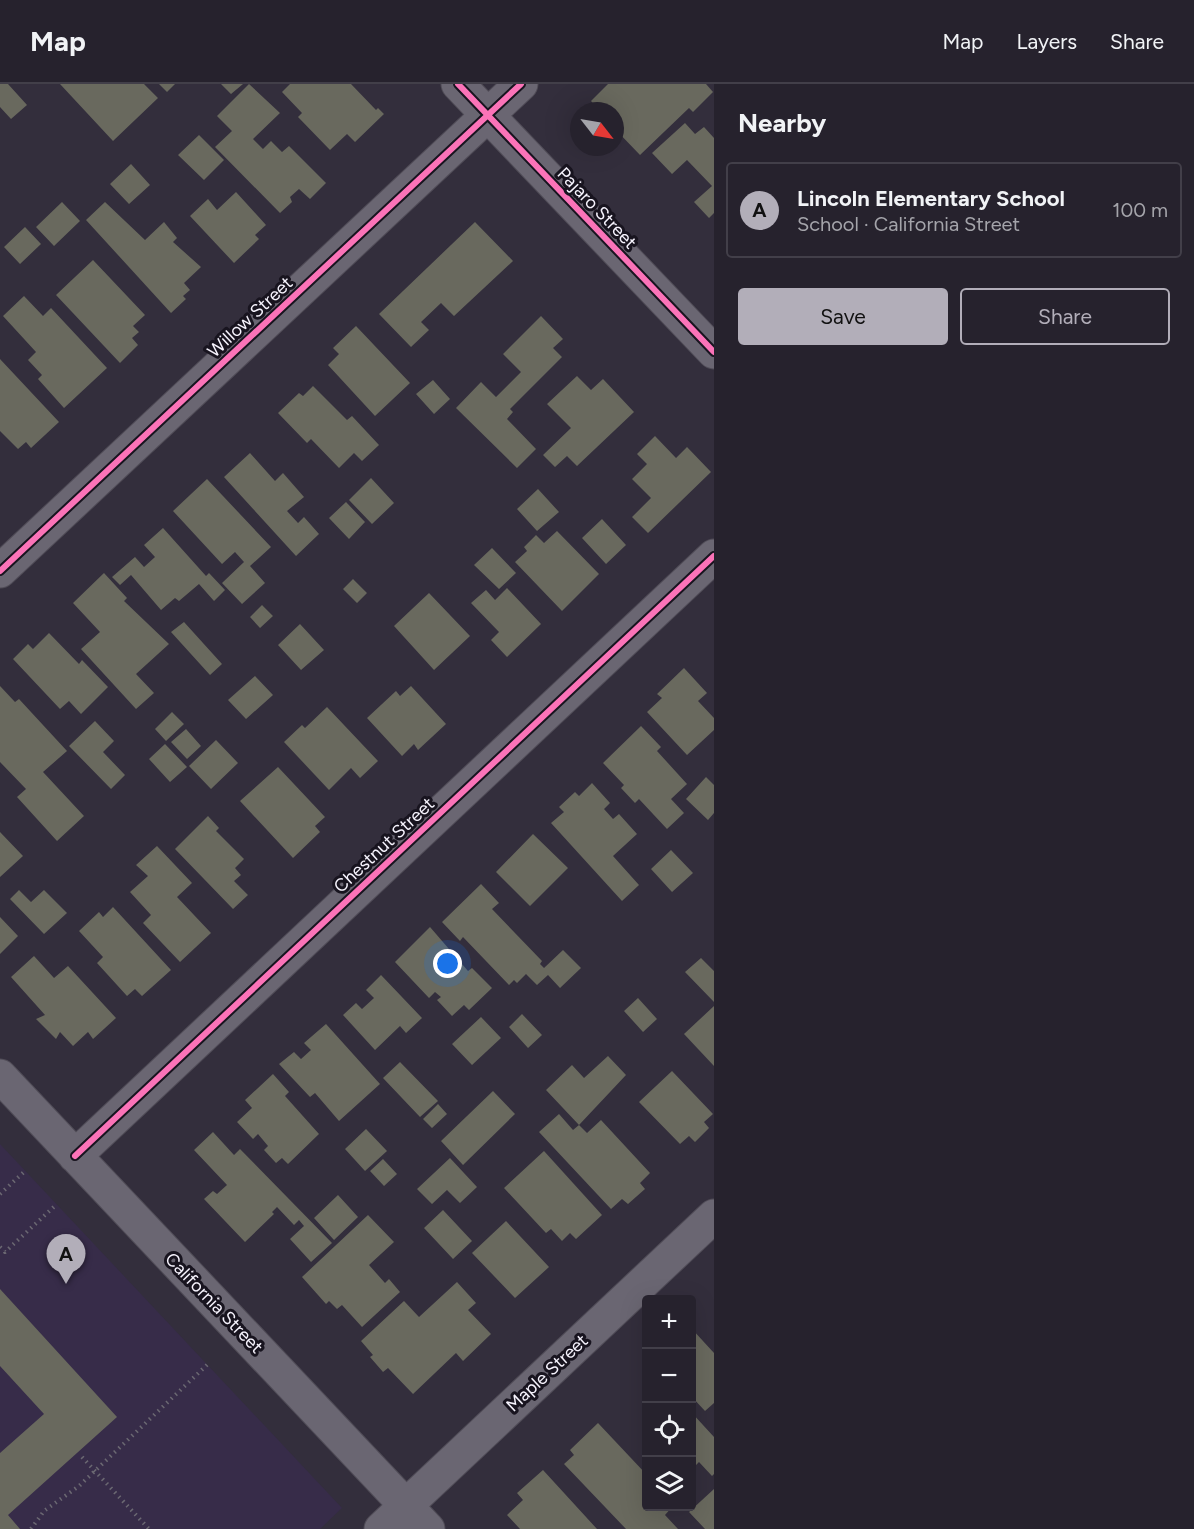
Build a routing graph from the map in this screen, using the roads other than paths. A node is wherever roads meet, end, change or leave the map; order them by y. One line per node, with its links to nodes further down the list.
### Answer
1 (458, 84): 3 (street, Pajaro Street)
2 (521, 84): 3 (street, Willow Street)
3 (487, 115): 4 (street, Pajaro Street); 6 (street, Willow Street)
4 (714, 352)
5 (714, 556): 8 (street, Chestnut Street)
6 (0, 572)
7 (0, 1076): 8 (street, California Street)
8 (75, 1156): 10 (street, California Street)
9 (714, 1216): 10 (street, Maple Street)
10 (417, 1517): 11 (street, Maple Street)
11 (381, 1529)

